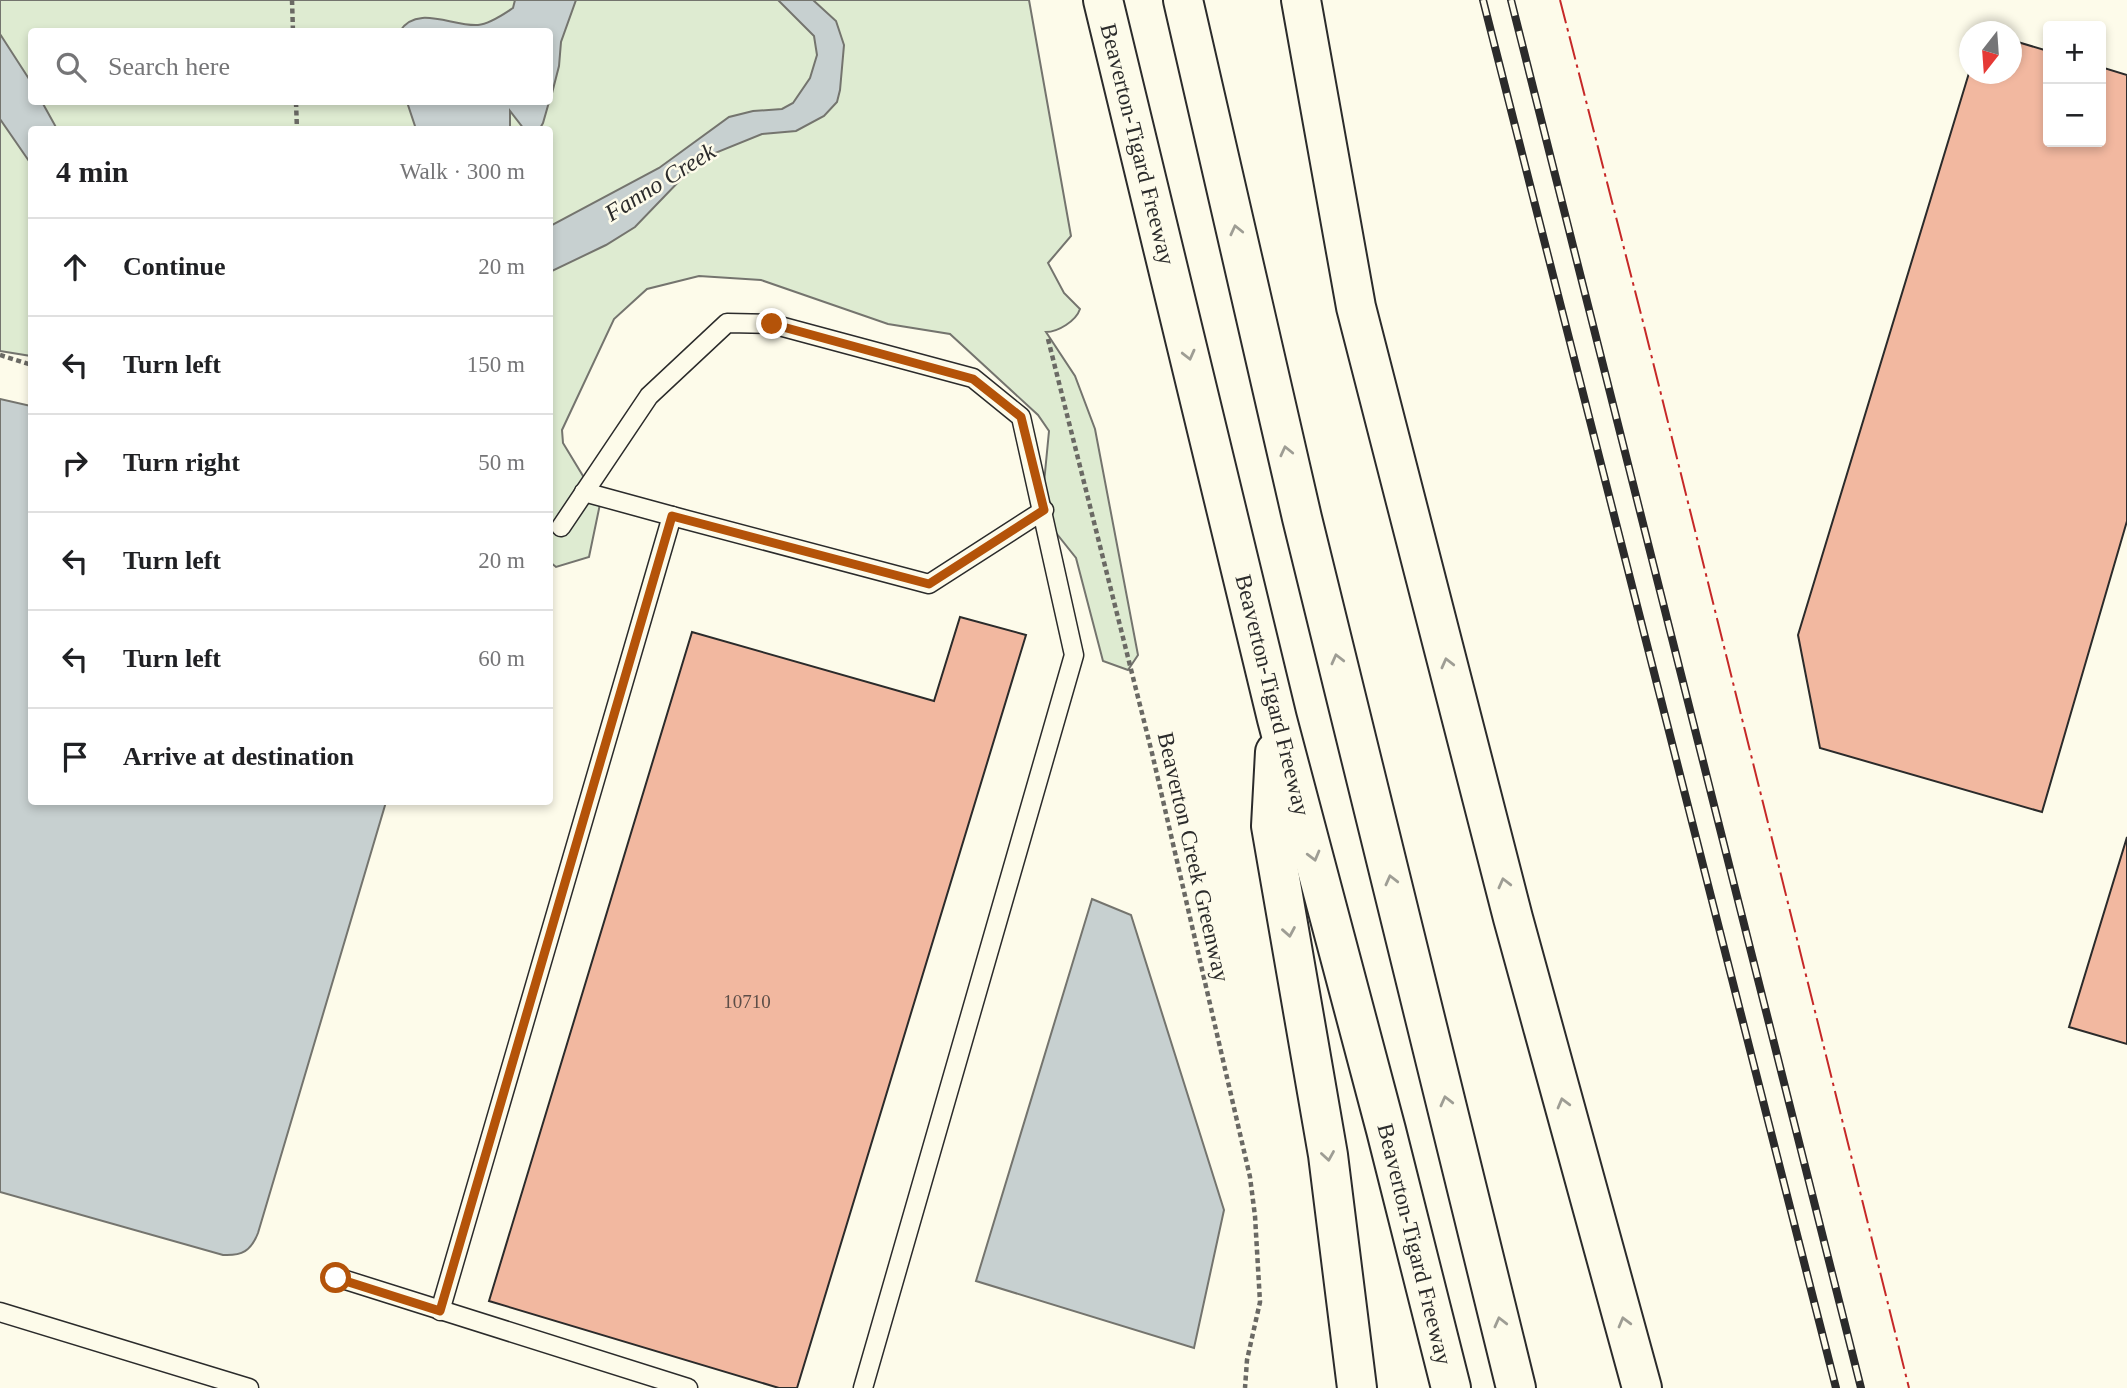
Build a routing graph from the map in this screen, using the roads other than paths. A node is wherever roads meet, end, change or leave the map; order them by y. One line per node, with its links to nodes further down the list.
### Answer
1 (1103, 0): 8 (highway, Beaverton-Tigard Freeway, one-way to 8)
2 (1183, 0): 17 (highway, one-way to 2)
3 (1301, 0): 18 (highway, one-way to 3)
4 (584, 492): 5 (lane); 6 (lane); 7 (lane)
5 (1044, 510): 6 (lane); 14 (lane)
6 (672, 516): 10 (lane)
7 (561, 527)
8 (1277, 719): 15 (highway, one-way to 15); 16 (highway, Beaverton-Tigard Freeway, one-way to 16)
9 (336, 1278): 10 (lane)
10 (440, 1311): 13 (lane)
11 (0, 1312): 12 (lane)
12 (249, 1388)
13 (688, 1388)
14 (863, 1388)
15 (1357, 1388)
16 (1451, 1388)
17 (1516, 1388)
18 (1642, 1388)

